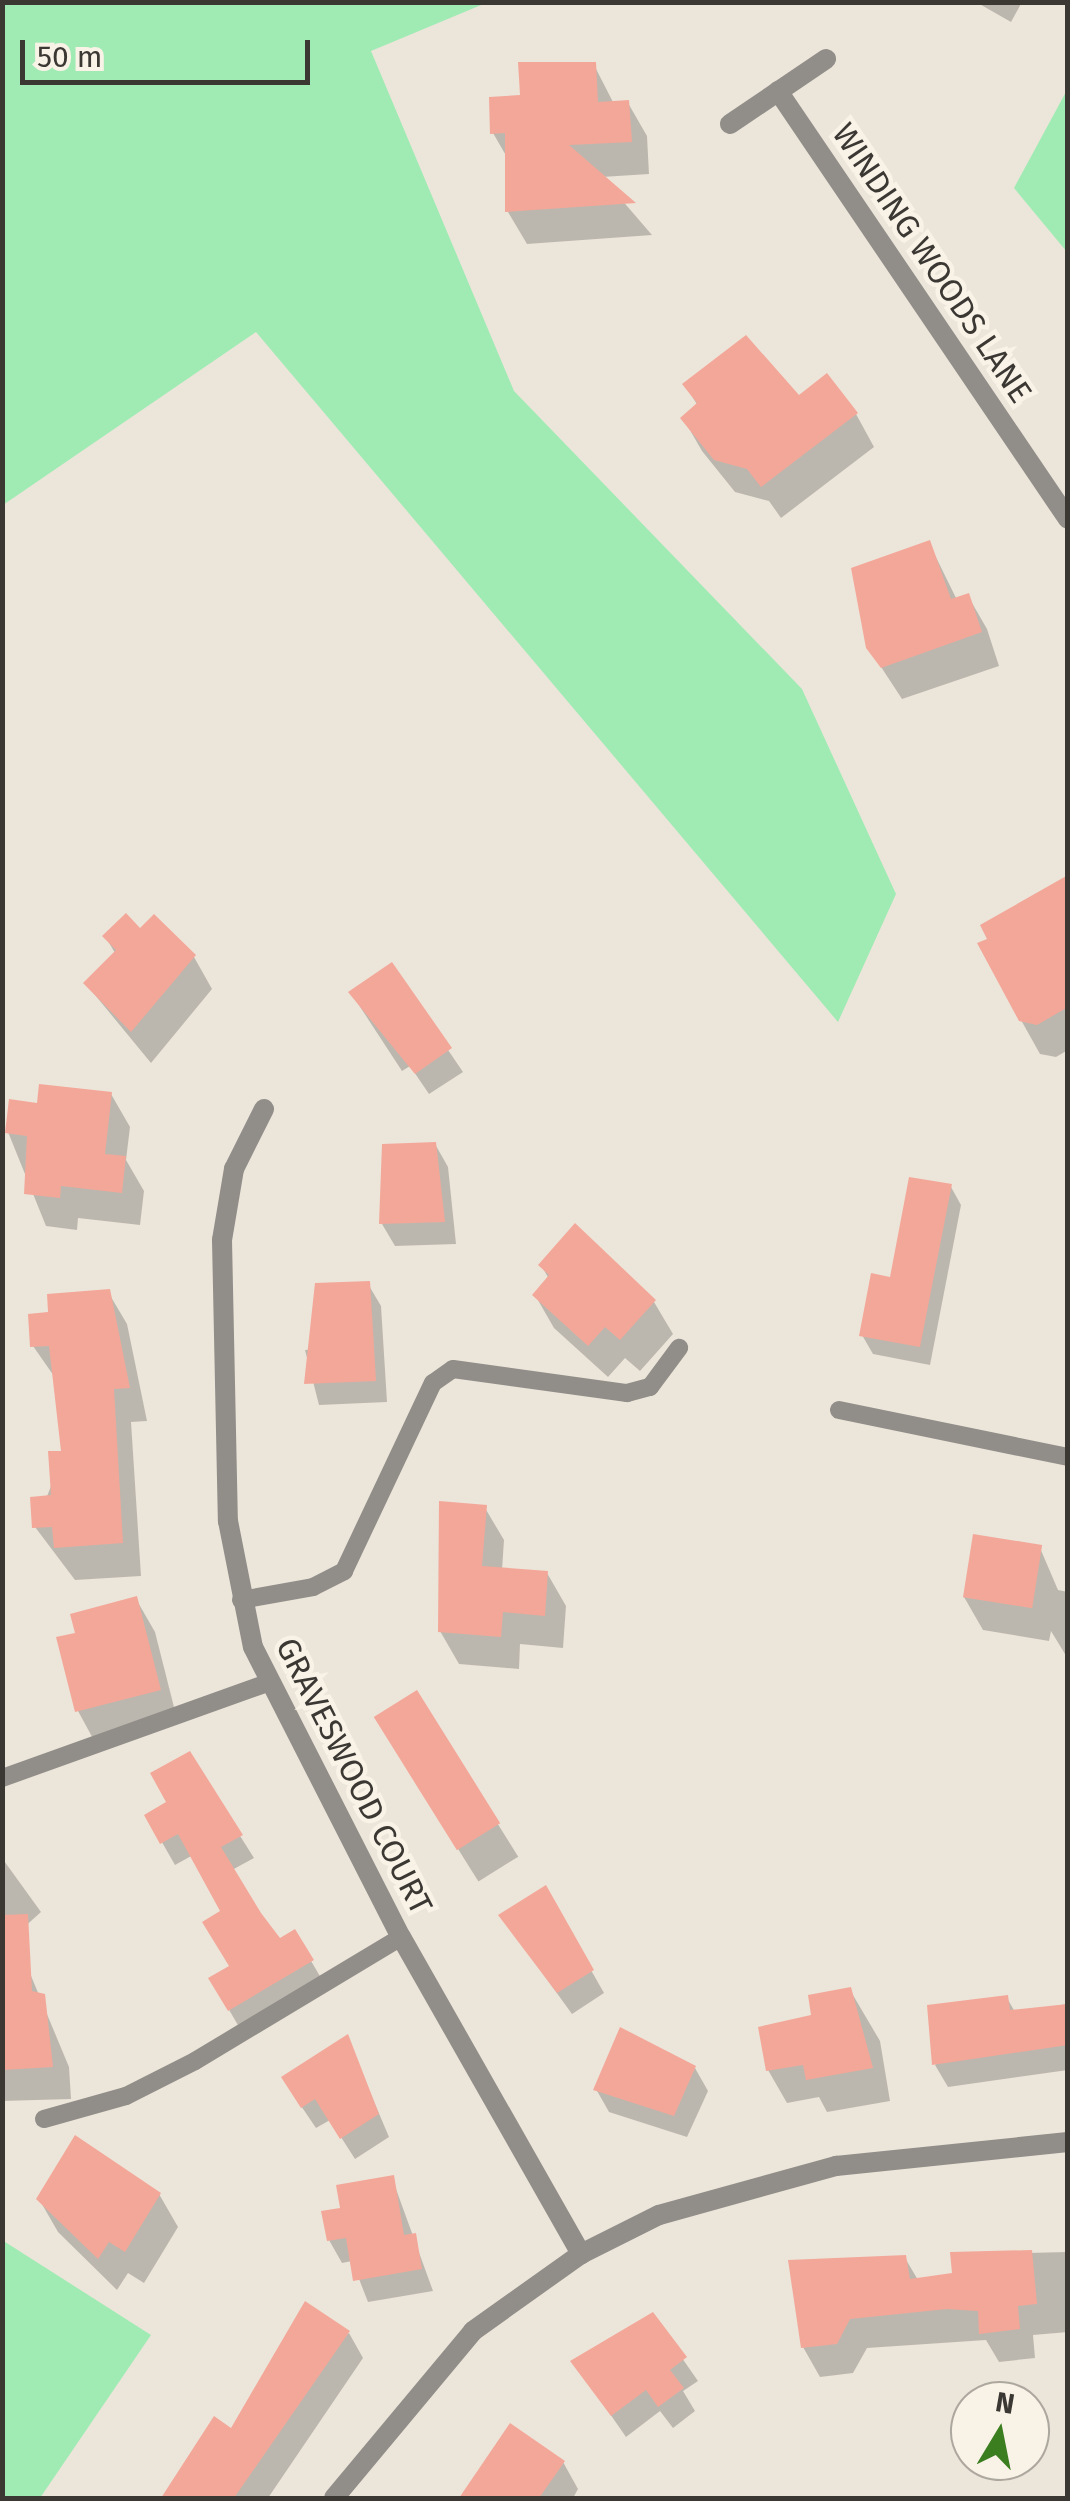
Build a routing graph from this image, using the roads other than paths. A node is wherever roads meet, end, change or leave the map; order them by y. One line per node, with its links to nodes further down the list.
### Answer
1 (826, 59): 2 (street)
2 (778, 91): 3 (street); 4 (street, WINDING WOODS LANE)
3 (730, 124)
4 (1068, 519)
5 (264, 1109): 9 (street, GRAVESWOOD COURT)
6 (679, 1348): 9 (lane)
7 (839, 1410): 8 (lane)
8 (1068, 1458)
9 (241, 1600): 10 (street, GRAVESWOOD COURT)
10 (267, 1683): 11 (lane); 12 (street, GRAVESWOOD COURT)
11 (2, 1778)
12 (401, 1937): 13 (lane); 15 (street, GRAVESWOOD COURT)
13 (44, 2119)
14 (1068, 2142): 15 (street)
15 (582, 2254): 16 (street)
16 (334, 2498)

